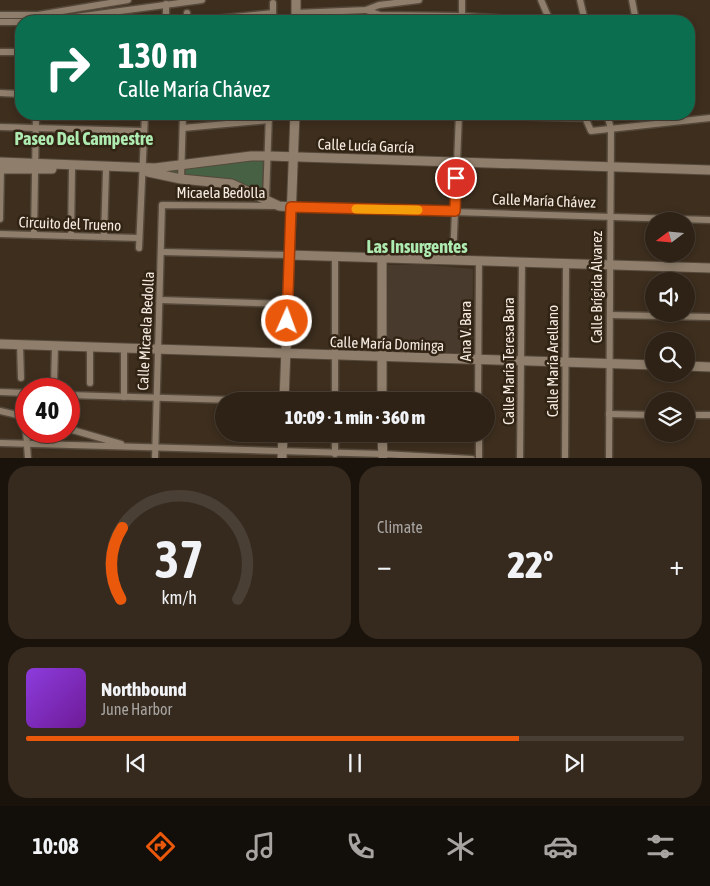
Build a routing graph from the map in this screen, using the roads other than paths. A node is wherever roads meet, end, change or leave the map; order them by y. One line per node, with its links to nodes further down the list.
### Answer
1 (128, 0): 15 (street)
2 (202, 0): 10 (street)
3 (296, 0): 19 (street)
4 (419, 0): 11 (street)
5 (462, 0): 22 (street)
6 (541, 0): 23 (street)
7 (580, 0): 24 (street)
8 (632, 0): 25 (street)
9 (273, 2): 12 (street)
10 (166, 4): 16 (street); 17 (street)
11 (366, 10): 20 (street); 21 (street)
12 (273, 13): 18 (street)
13 (0, 15): 14 (street)
14 (15, 15)
15 (44, 15)
16 (88, 15)
17 (166, 15)
18 (254, 15)
19 (296, 15)
20 (316, 15)
21 (380, 15)
22 (462, 15)
23 (547, 15)
24 (584, 15)
25 (635, 15)
26 (0, 22): 27 (street)
27 (15, 22)
28 (0, 52): 29 (street)
29 (15, 52)
30 (0, 93): 31 (street)
31 (15, 94)
32 (710, 118): 33 (street)
33 (695, 119)
34 (36, 120): 46 (street)
35 (145, 120): 49 (street)
36 (183, 120): 47 (street)
37 (246, 120): 47 (street)
38 (269, 120): 50 (street)
39 (295, 120): 51 (street)
40 (459, 120): 52 (street)
41 (586, 120): 48 (street)
42 (609, 120): 48 (street, Calle Brígida Álvarez)
43 (685, 120): 44 (street)
44 (660, 122): 48 (street)
45 (0, 126): 46 (street)
46 (36, 128): 49 (street); 54 (street)
47 (183, 128): 53 (street)
48 (611, 129): 56 (street, Calle Brígida Álvarez)
49 (144, 131): 58 (street)
50 (268, 156): 51 (street, Calle Lucía García); 53 (street, Calle Lucía García); 62 (street)
51 (293, 157): 52 (street, Calle Lucía García); 65 (street)
52 (457, 162): 56 (street, Calle Lucía García); 66 (street)
53 (180, 165): 58 (street, Calle Lucía García); 61 (street)
54 (35, 166): 55 (street); 57 (street); 58 (street); 71 (street)
55 (0, 167): 68 (street)
56 (611, 168): 59 (street, Calle Lucía García); 67 (street, Calle Brígida Álvarez)
57 (72, 170): 60 (street); 72 (street)
58 (142, 170): 60 (street); 61 (street, Calle María Chávez); 74 (street)
59 (710, 170)
60 (106, 171): 73 (street)
61 (180, 179): 62 (street, Calle María Chávez)
62 (266, 199): 64 (street, Calle María Chávez)
63 (162, 205): 64 (street, Micaela Bedolla); 76 (street, Calle Micaela Bedolla)
64 (279, 206): 65 (street, Calle María Chávez)
65 (291, 207): 66 (street, Calle María Chávez); 77 (street)
66 (455, 211): 67 (street, Calle María Chávez); 80 (street)
67 (610, 217): 69 (street, Calle María Chávez); 84 (street, Calle Brígida Álvarez)
68 (0, 219)
69 (710, 220)
70 (0, 234): 71 (street, Circuito del Trueno)
71 (34, 235): 72 (street, Circuito del Trueno)
72 (71, 236): 73 (street, Circuito del Trueno)
73 (104, 237): 74 (street, Circuito del Trueno)
74 (140, 238): 75 (street)
75 (139, 248)
76 (162, 252): 77 (street); 86 (street, Calle Micaela Bedolla)
77 (289, 255): 78 (street); 87 (street)
78 (335, 257): 79 (street); 97 (street)
79 (382, 259): 80 (street); 98 (street)
80 (453, 260): 81 (street)
81 (478, 261): 82 (street); 99 (street, Ana V. Bara)
82 (522, 263): 83 (street); 100 (street, Calle María Teresa Bara)
83 (566, 264): 84 (street); 101 (street, Calle María Arellano)
84 (610, 266): 85 (street); 88 (street, Calle Brígida Álvarez)
85 (710, 268)
86 (160, 300): 87 (street); 95 (street, Calle Micaela Bedolla)
87 (287, 304): 96 (street)
88 (610, 315): 89 (street); 102 (street, Calle Brígida Álvarez)
89 (710, 317)
90 (0, 344): 91 (street, Calle María Dominga)
91 (20, 345): 92 (street, Calle María Dominga); 106 (street)
92 (55, 346): 93 (street, Calle María Dominga); 107 (street)
93 (90, 347): 94 (street, Calle María Dominga); 108 (street)
94 (124, 348): 95 (street, Calle María Dominga); 116 (street)
95 (157, 349): 96 (street, Calle María Dominga); 117 (street, Calle Micaela Bedolla)
96 (286, 354): 97 (street, Calle María Dominga); 110 (street)
97 (335, 356): 98 (street, Calle María Dominga); 111 (street)
98 (381, 357): 99 (street, Calle María Dominga); 112 (street)
99 (478, 360): 100 (street, Calle María Dominga); 113 (street, Ana V. Bara)
100 (522, 362): 101 (street, Calle María Dominga); 142 (street, Calle María Teresa Bara)
101 (566, 363): 102 (street, Calle María Dominga); 143 (street, Calle María Arellano)
102 (610, 364): 103 (street, Calle María Dominga); 121 (street, Calle Brígida Álvarez)
103 (645, 365)
104 (695, 366): 105 (street)
105 (710, 367)
106 (21, 378)
107 (54, 378)
108 (90, 383)
109 (0, 392): 114 (street)
110 (284, 392)
111 (335, 392)
112 (382, 392)
113 (478, 392)
114 (15, 393)
115 (80, 395): 116 (street)
116 (124, 397): 117 (street)
117 (156, 398): 118 (street); 133 (street, Calle Micaela Bedolla)
118 (215, 400)
119 (0, 411): 120 (street)
120 (15, 414)
121 (609, 414): 122 (street); 144 (street, Calle Brígida Álvarez)
122 (645, 415)
123 (695, 415): 124 (street)
124 (710, 415)
125 (80, 432): 132 (street)
126 (0, 442): 131 (street)
127 (283, 442): 135 (street)
128 (335, 442): 134 (street)
129 (382, 442): 136 (street)
130 (478, 442): 141 (street)
131 (27, 444): 132 (street); 137 (street)
132 (132, 447): 133 (street)
133 (155, 447): 135 (street); 138 (street, Calle Micaela Bedolla)
134 (335, 454): 135 (street); 136 (street)
135 (282, 455)
136 (383, 456): 139 (street)
137 (28, 458)
138 (155, 458)
139 (439, 458): 140 (street)
140 (472, 458)
141 (478, 458)
142 (520, 458)
143 (565, 458)
144 (609, 458)

